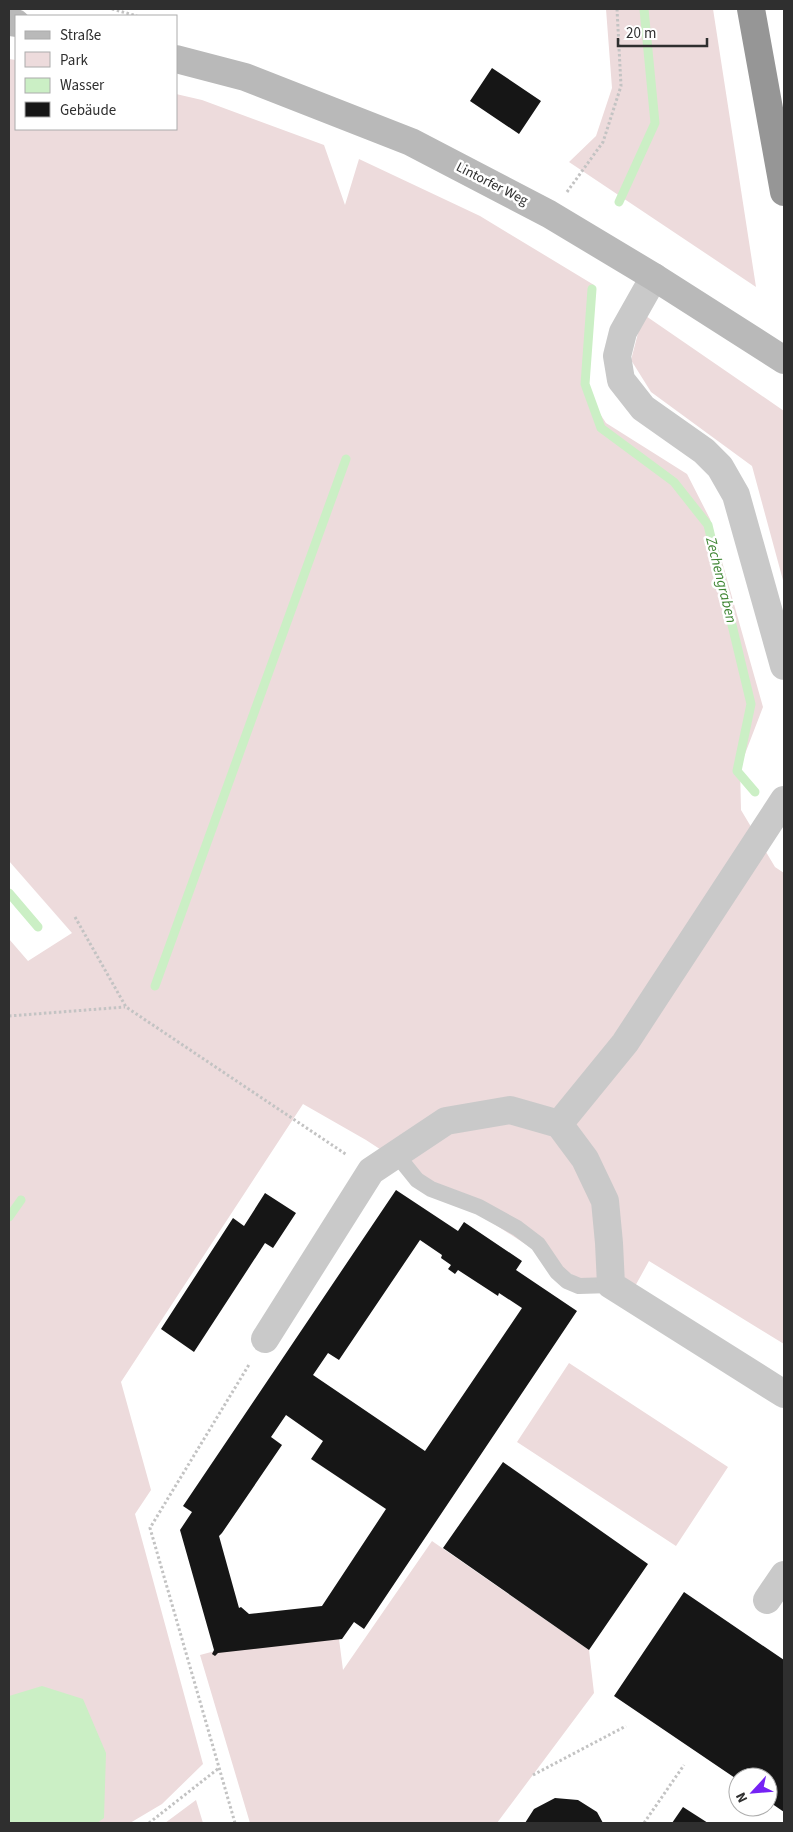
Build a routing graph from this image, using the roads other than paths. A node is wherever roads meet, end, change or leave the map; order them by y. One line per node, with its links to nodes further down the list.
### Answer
1 (751, 9): 3 (highway)
2 (178, 60): 4 (main road, Lintorfer Weg)
3 (784, 192)
4 (654, 277): 5 (main road, Lintorfer Weg); 6 (street)
5 (784, 360)
6 (784, 666)
7 (784, 800): 8 (street)
8 (560, 1124): 9 (street); 10 (street)
9 (396, 1154): 10 (lane); 11 (street)
10 (611, 1285): 12 (street)
11 (265, 1339)
12 (784, 1394)
13 (784, 1575): 14 (street)
14 (767, 1600)

